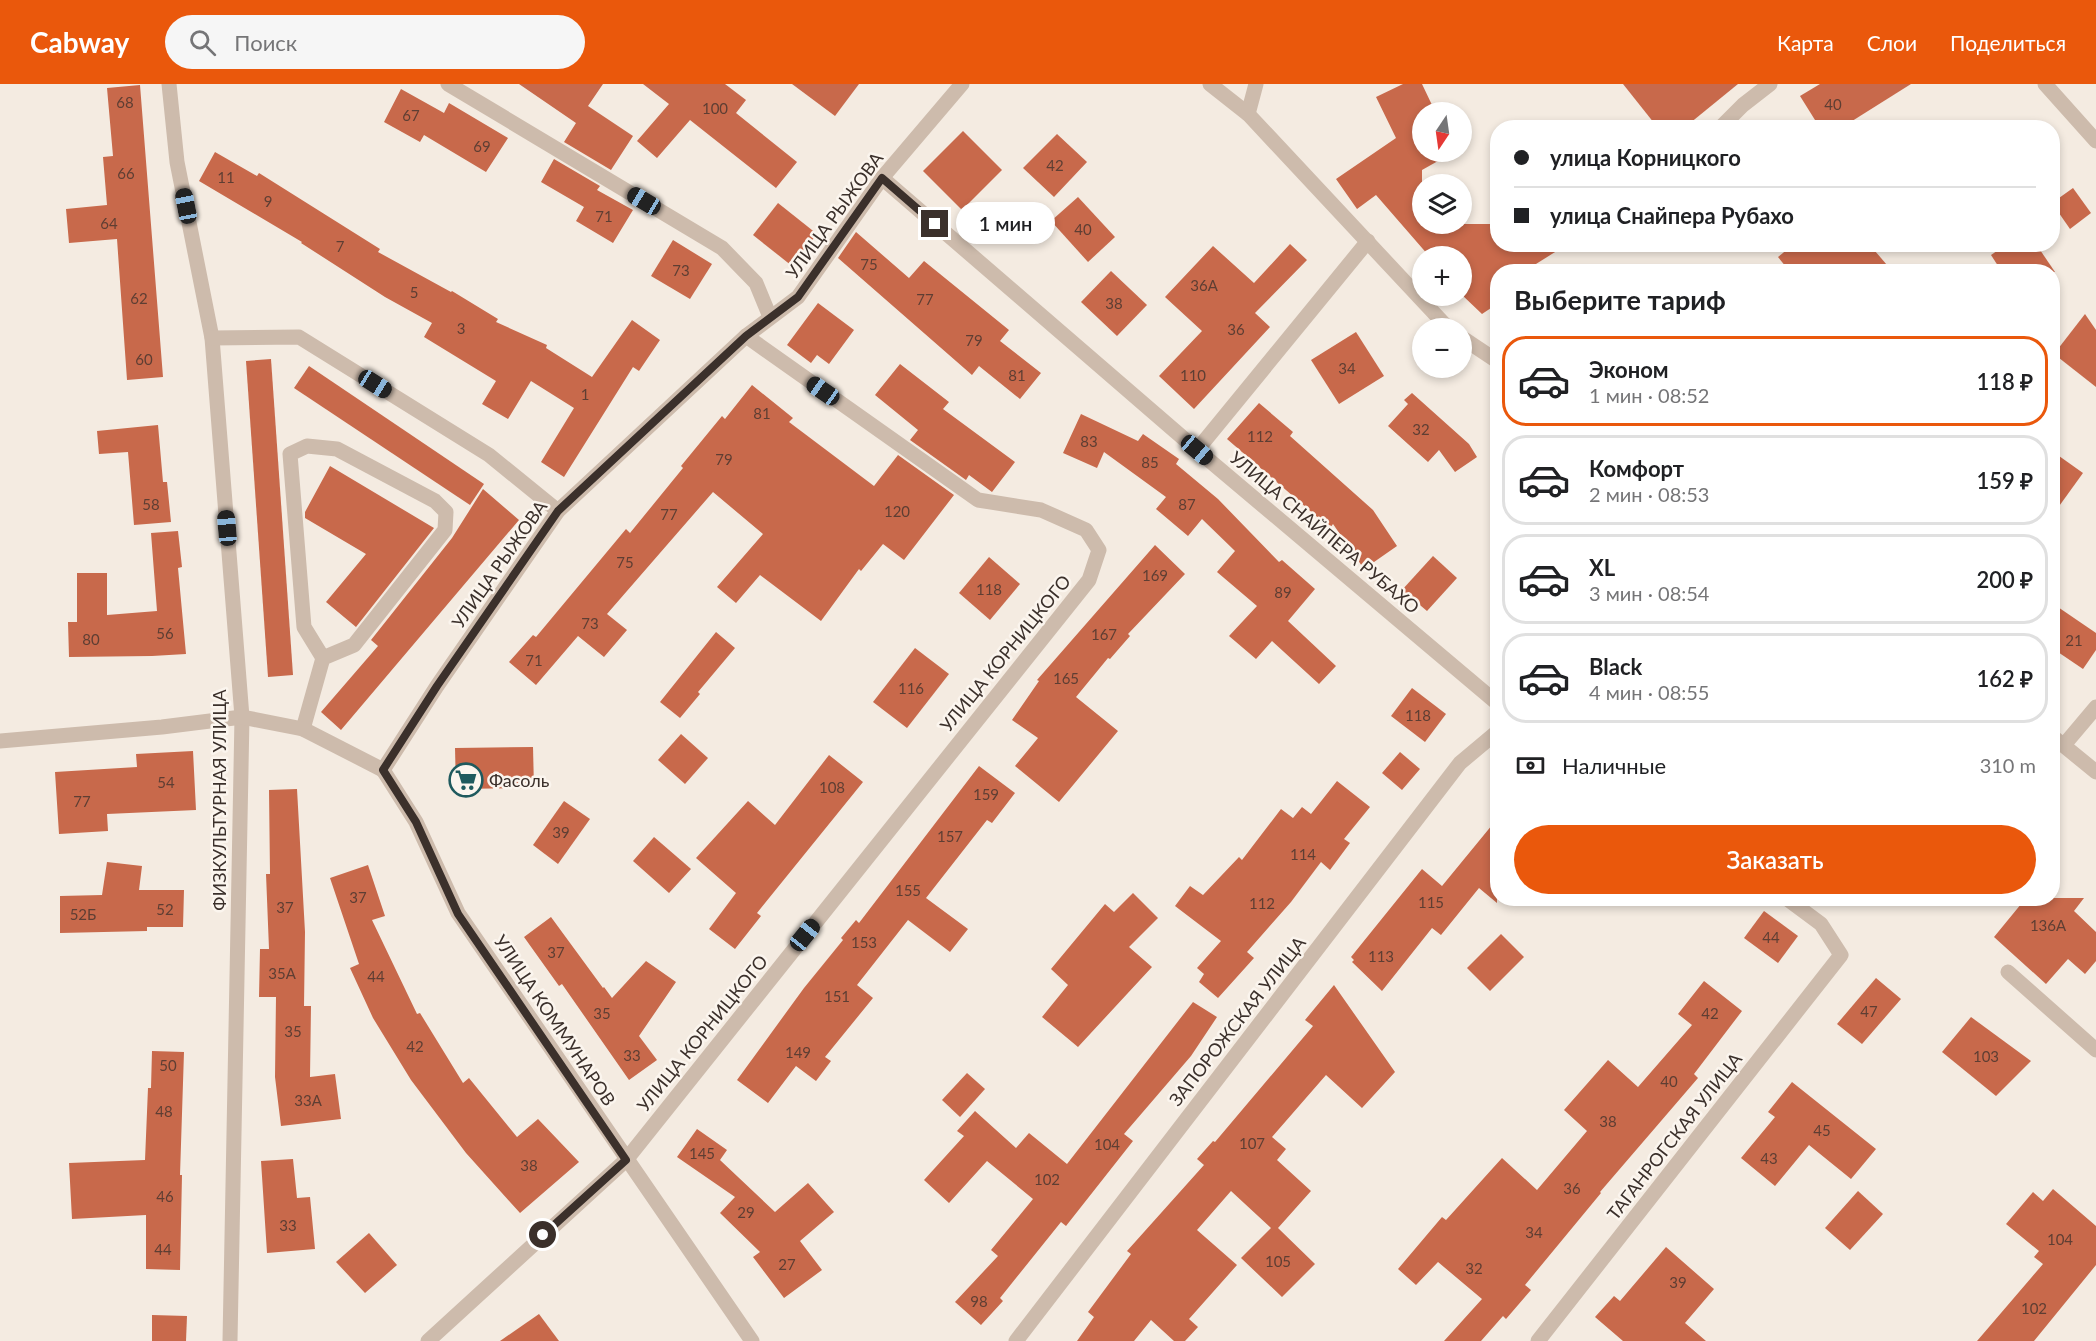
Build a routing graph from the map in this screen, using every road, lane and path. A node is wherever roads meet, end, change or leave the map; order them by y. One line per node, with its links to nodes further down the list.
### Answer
1 (169, 84): 16 (street, ФИЗКУЛЬТУРНАЯ УЛИЦА)
2 (448, 84): 13 (street)
3 (962, 84): 11 (street, УЛИЦА РЫЖОВА)
4 (1210, 84): 8 (street)
5 (1256, 84): 8 (street)
6 (1770, 84): 9 (street)
7 (2044, 84): 10 (street)
8 (1248, 114): 12 (street)
9 (1728, 120)
10 (2096, 141)
11 (882, 178): 13 (street, УЛИЦА РЫЖОВА); 19 (street, УЛИЦА СНАЙПЕРА РУБАХО)
12 (1368, 241): 14 (street); 19 (street)
13 (770, 317): 15 (street, УЛИЦА РЫЖОВА)
14 (1439, 318)
15 (746, 336): 20 (street, УЛИЦА РЫЖОВА); 35 (street, УЛИЦА КОРНИЦКОГО)
16 (212, 338): 20 (street); 24 (street, ФИЗКУЛЬТУРНАЯ УЛИЦА)
17 (1472, 344): 18 (street)
18 (1490, 356)
19 (1197, 450): 22 (street, УЛИЦА СНАЙПЕРА РУБАХО)
20 (558, 511): 30 (street, УЛИЦА РЫЖОВА)
21 (323, 658): 21 (street); 25 (street)
22 (1490, 697)
23 (2096, 707): 27 (street)
24 (242, 717): 25 (street); 28 (street); 36 (street, ФИЗКУЛЬТУРНАЯ УЛИЦА)
25 (303, 729): 30 (street)
26 (1490, 738): 39 (street, ЗАПОРОЖСКАЯ УЛИЦА)
27 (2060, 738)
28 (0, 741)
29 (2060, 742): 31 (street)
30 (383, 770): 35 (street, УЛИЦА КОММУНАРОВ)
31 (2096, 772)
32 (1797, 906): 40 (street, ТАГАНРОГСКАЯ УЛИЦА)
33 (2008, 972): 34 (street)
34 (2096, 1050)
35 (626, 1160): 37 (street, УЛИЦА КОРНИЦКОГО); 38 (street, УЛИЦА КОММУНАРОВ)
36 (230, 1341)
37 (428, 1341)
38 (752, 1341)
39 (1016, 1341)
40 (1538, 1341)

